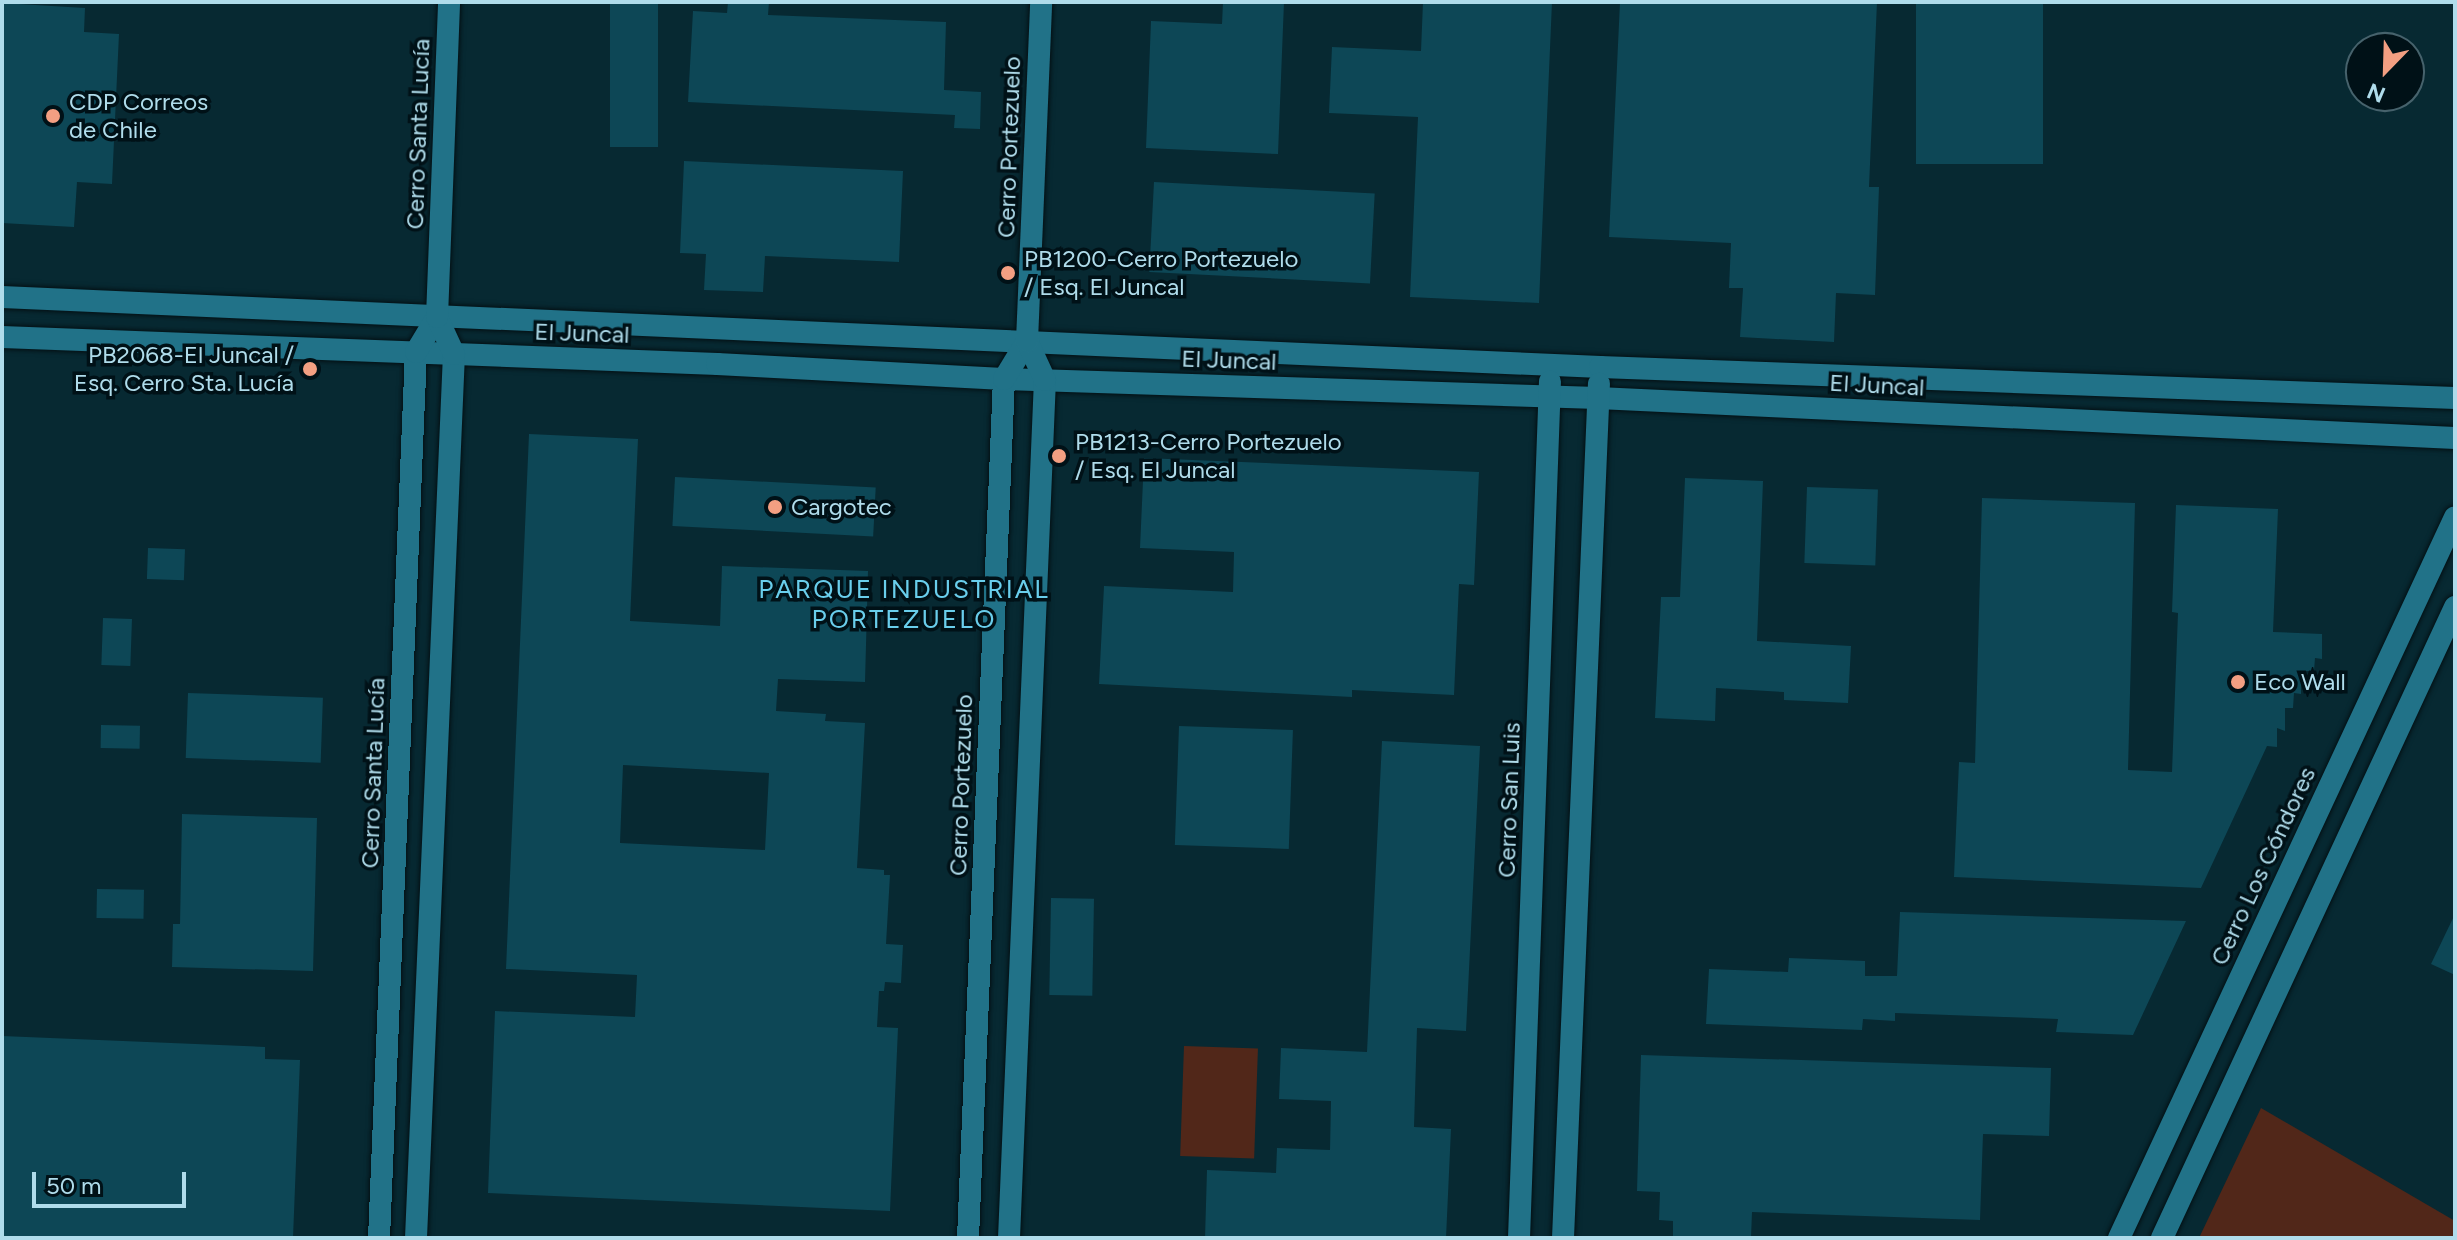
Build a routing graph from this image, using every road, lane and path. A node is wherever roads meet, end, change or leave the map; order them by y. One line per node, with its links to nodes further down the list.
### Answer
1 (449, 2): 4 (street, Cerro Santa Lucía)
2 (1041, 2): 6 (street, Cerro Portezuelo)
3 (2, 297): 4 (street, El Juncal)
4 (437, 317): 6 (street, El Juncal); 7 (street, Cerro Santa Lucía); 8 (street, Cerro Santa Lucía)
5 (2, 337): 7 (street, El Juncal)
6 (1027, 341): 9 (street, El Juncal); 11 (street, Cerro Portezuelo); 12 (street, Cerro Portezuelo)
7 (416, 352): 8 (street, El Juncal); 19 (street, Cerro Santa Lucía)
8 (454, 354): 11 (street, El Juncal); 20 (street, Cerro Santa Lucía)
9 (1550, 365): 10 (street, El Juncal); 13 (street, Cerro San Luis)
10 (1600, 367): 14 (street); 15 (street, El Juncal)
11 (1004, 379): 12 (street, El Juncal); 21 (street, Cerro Portezuelo)
12 (1045, 380): 13 (street, El Juncal); 22 (street, Cerro Portezuelo)
13 (1549, 396): 14 (street, El Juncal); 23 (street, Cerro San Luis)
14 (1598, 398): 16 (street, El Juncal); 24 (street)
15 (2455, 398)
16 (2455, 438)
17 (2455, 517): 25 (street, Cerro Los Cóndores)
18 (2455, 607): 26 (street)
19 (379, 1238)
20 (416, 1238)
21 (968, 1238)
22 (1009, 1238)
23 (1519, 1238)
24 (1563, 1238)
25 (2119, 1238)
26 (2162, 1238)

